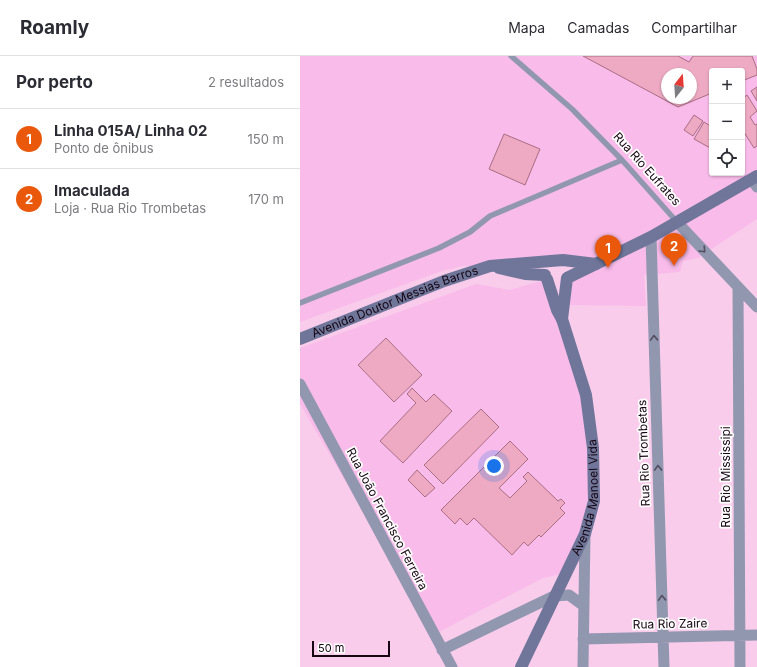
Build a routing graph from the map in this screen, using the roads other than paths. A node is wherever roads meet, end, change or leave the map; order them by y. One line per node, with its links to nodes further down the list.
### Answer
1 (511, 56): 2 (lane, Rua Rio Eufrates)
2 (622, 160): 4 (lane, Rua Rio Eufrates); 12 (lane)
3 (755, 181): 4 (street)
4 (677, 222): 5 (street); 11 (street, Rua Rio Eufrates, one-way to 11)
5 (651, 237): 7 (street); 22 (street, Rua Rio Trombetas, one-way to 5)
6 (555, 260): 7 (street); 8 (street, Avenida Doutor Messias Barros); 9 (street); 10 (street, Avenida Manoel Vida)
7 (596, 264): 10 (street)
8 (490, 266): 9 (street, Avenida Doutor Messias Barros); 15 (street, Avenida Doutor Messias Barros)
9 (546, 277): 10 (street); 14 (street, Avenida Manoel Vida)
10 (567, 278): 14 (street, Avenida Manoel Vida)
11 (738, 287): 13 (street, Rua Rio Eufrates); 21 (street, Rua Rio Mississipi)
12 (300, 304)
13 (757, 307)
14 (562, 319): 17 (street, Avenida Manoel Vida)
15 (300, 339)
16 (300, 384): 24 (street, Rua João Francisco Ferreira)
17 (585, 534): 18 (street, Avenida Manoel Vida); 19 (street)
18 (554, 596): 19 (street); 24 (street); 26 (street, Avenida Manoel Vida)
19 (584, 606): 23 (street)
20 (757, 635): 21 (street, Rua Rio Zaire)
21 (739, 636): 22 (street, Rua Rio Zaire); 29 (street, Rua Rio Mississipi)
22 (663, 637): 23 (street, Rua Rio Zaire); 28 (street, Rua Rio Trombetas)
23 (583, 639): 27 (street)
24 (442, 650): 25 (street, Rua João Francisco Ferreira)
25 (452, 667)
26 (521, 667)
27 (583, 667)
28 (664, 667)
29 (740, 667)

